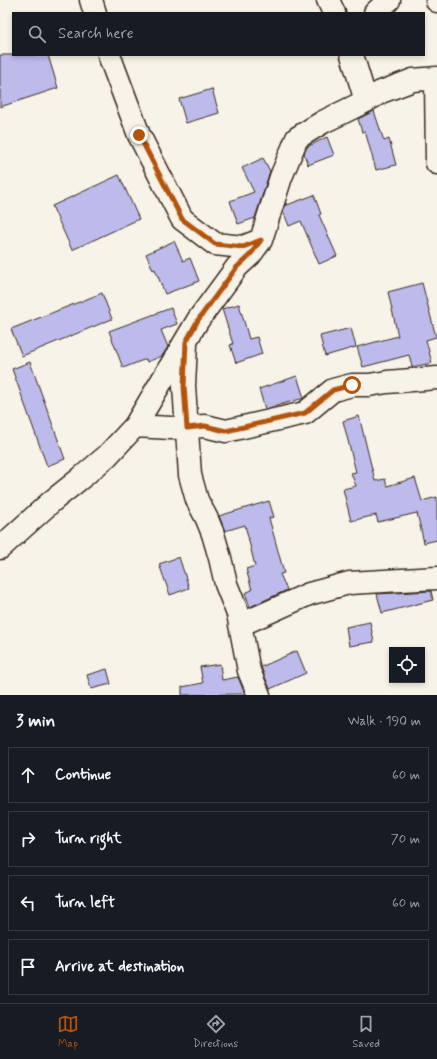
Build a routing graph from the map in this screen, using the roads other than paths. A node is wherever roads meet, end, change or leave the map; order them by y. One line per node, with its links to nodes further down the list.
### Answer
1 (91, 0): 4 (street)
2 (328, 0): 5 (street)
3 (389, 0): 6 (street)
4 (95, 12)
5 (334, 12)
6 (376, 12)
7 (109, 56): 12 (street)
8 (352, 56): 10 (street)
9 (437, 78): 10 (street); 11 (street)
10 (366, 101): 12 (street)
11 (437, 163)
12 (261, 240): 13 (street)
13 (186, 342): 15 (street); 16 (street)
14 (437, 378): 16 (street)
15 (135, 426): 16 (street); 17 (street)
16 (187, 428): 19 (street)
17 (0, 548)
18 (437, 578): 19 (street)
19 (240, 625): 20 (street)
20 (259, 695)

